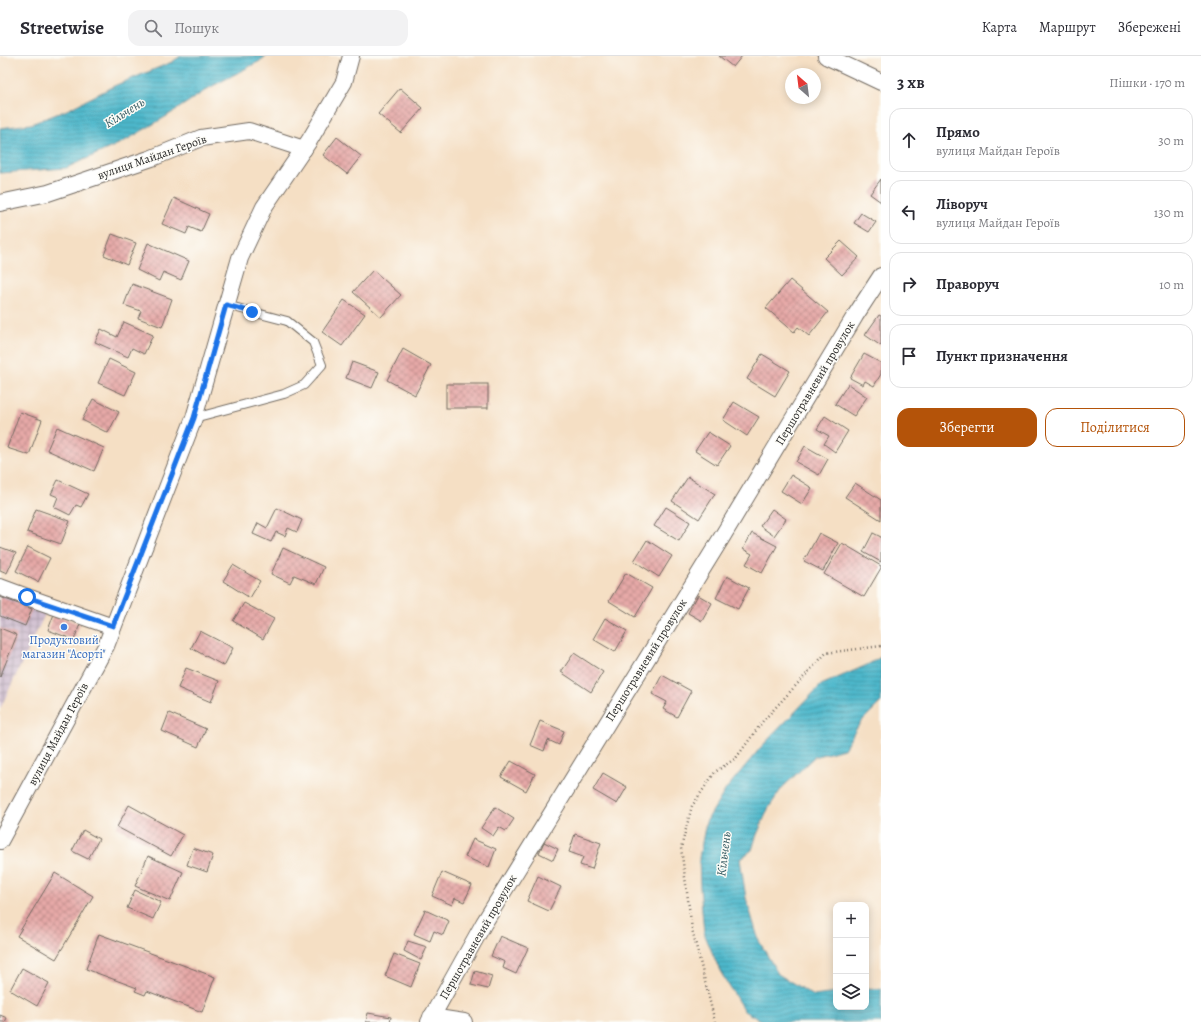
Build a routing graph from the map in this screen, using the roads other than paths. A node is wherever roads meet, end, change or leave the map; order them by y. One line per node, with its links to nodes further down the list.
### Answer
1 (351, 56): 4 (street, вулиця Майдан Героїв)
2 (826, 56): 3 (street)
3 (881, 82)
4 (304, 149): 5 (street, вулиця Майдан Героїв); 7 (street, вулиця Майдан Героїв)
5 (0, 203)
6 (881, 276): 12 (street, Першотравневий провулок)
7 (226, 305): 8 (street, вулиця Майдан Героїв); 8 (lane)
8 (194, 418): 10 (street, вулиця Майдан Героїв)
9 (0, 586): 10 (street)
10 (113, 626): 11 (street, вулиця Майдан Героїв)
11 (0, 841)
12 (430, 1020): 13 (street, Першотравневий провулок)
13 (464, 1022)

